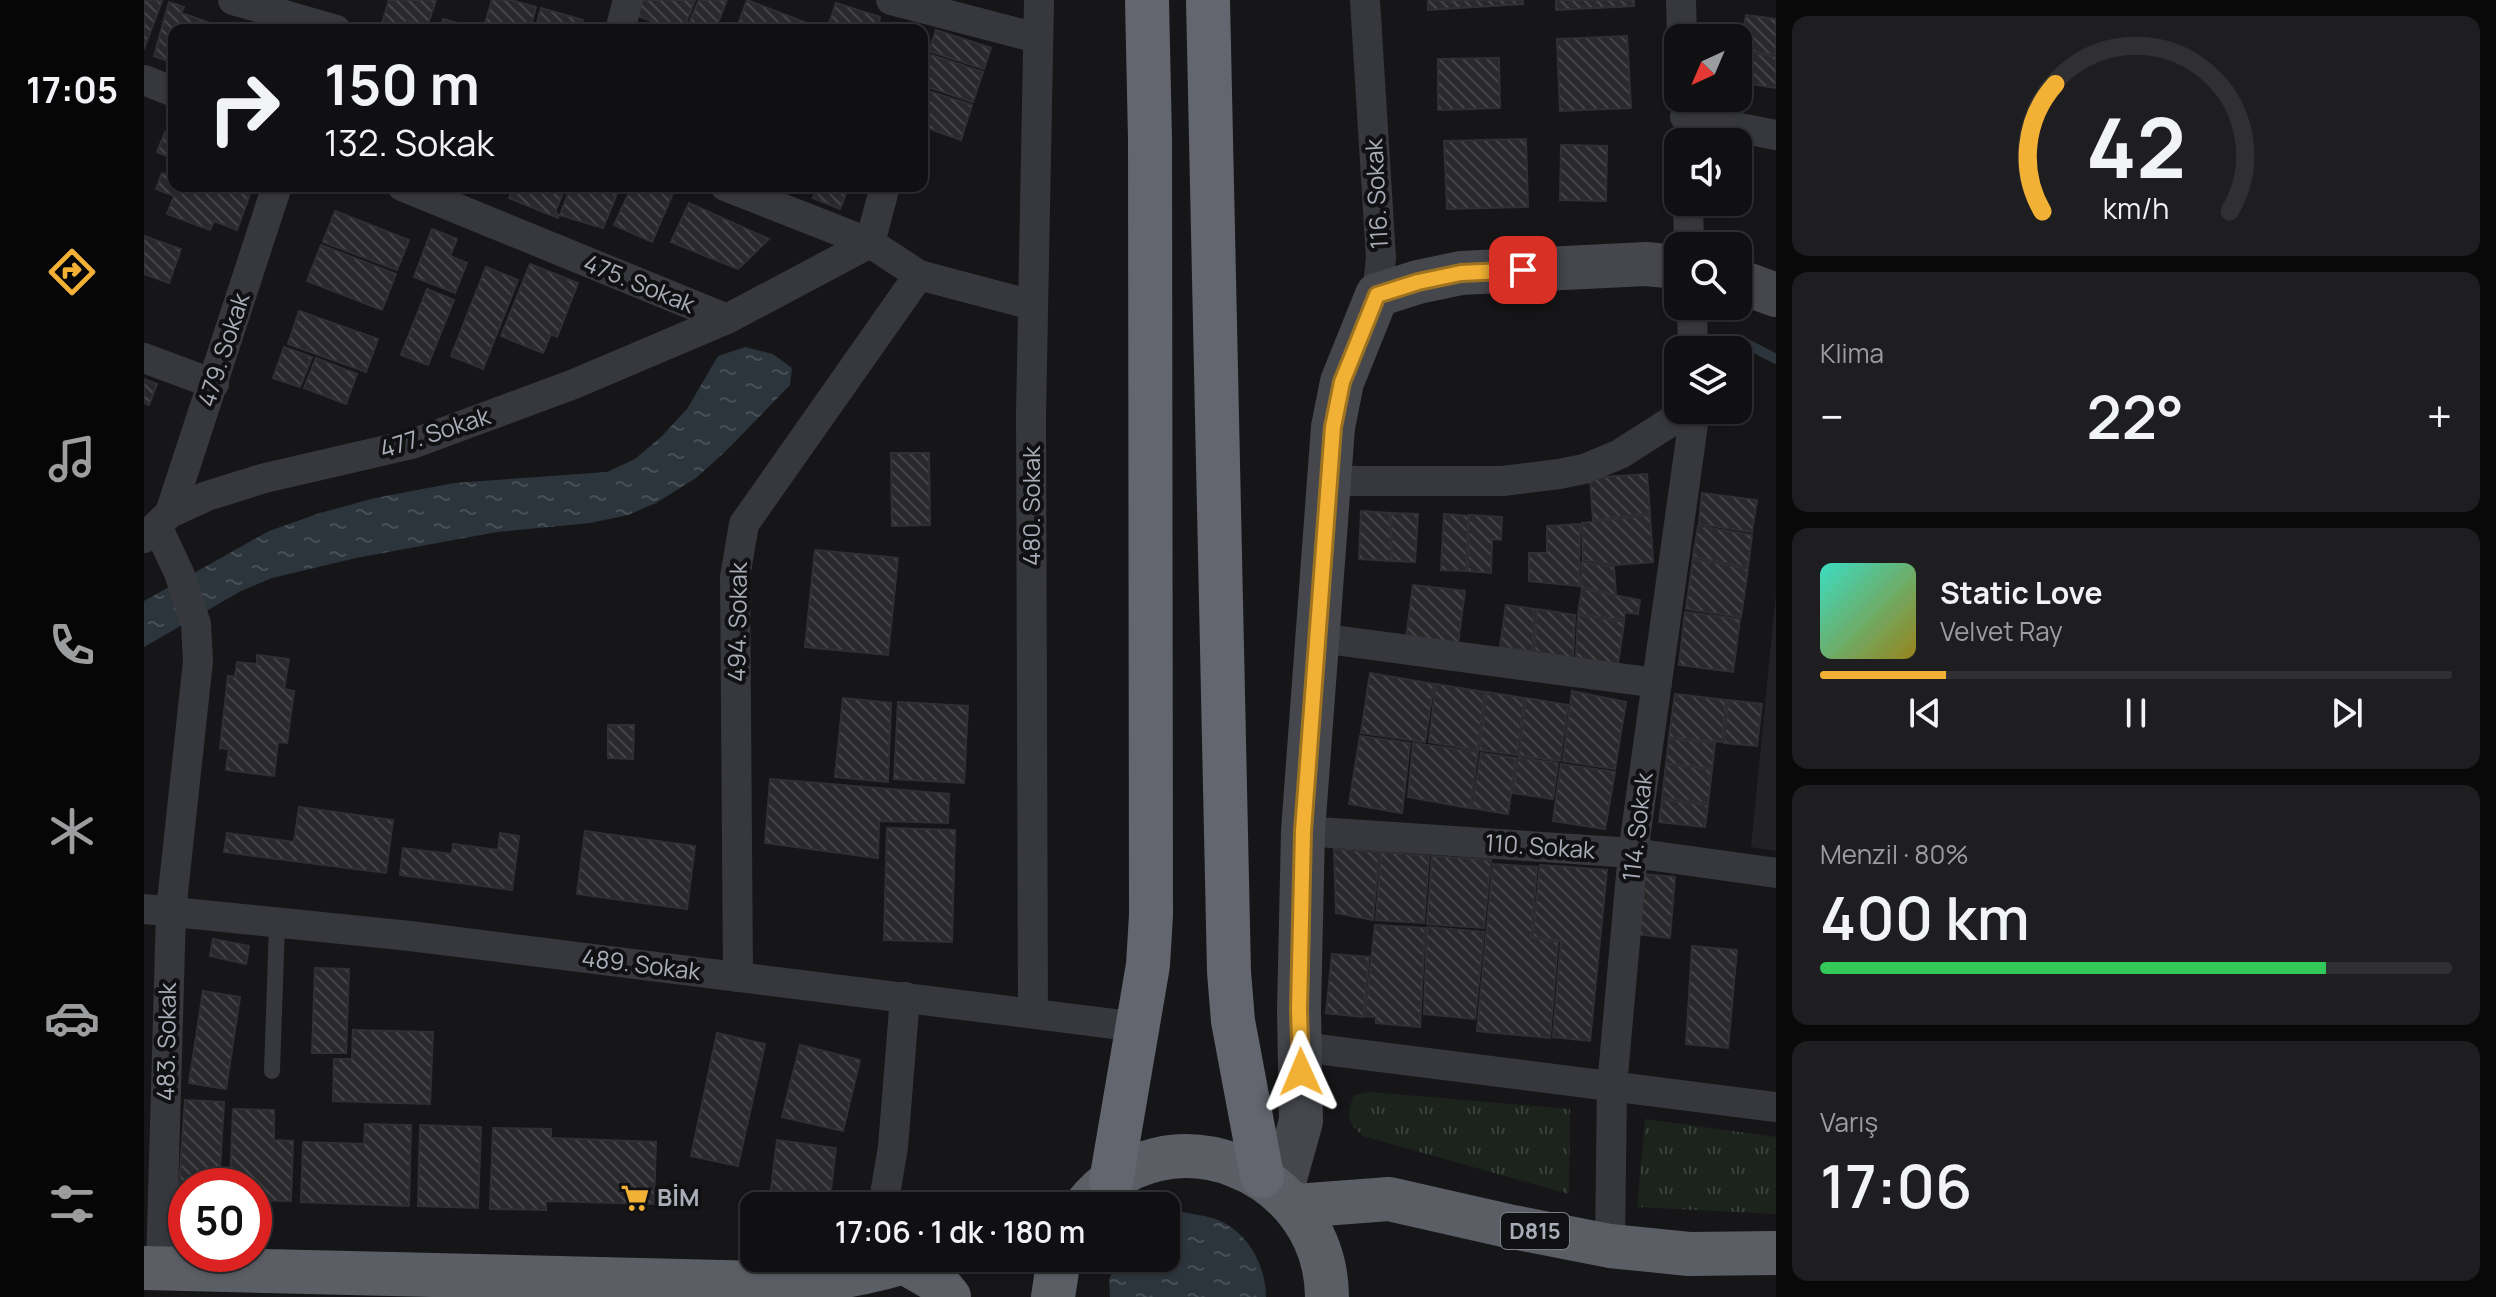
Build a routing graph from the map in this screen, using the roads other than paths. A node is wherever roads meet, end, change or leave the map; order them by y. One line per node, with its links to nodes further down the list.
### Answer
1 (233, 0): 10 (street)
2 (628, 0): 11 (street)
3 (891, 0): 9 (street)
4 (1039, 0): 13 (street, 480. Sokak)
5 (1147, 0): 46 (highway)
6 (1208, 0): 54 (highway)
7 (1365, 0): 26 (street, 116. Sokak)
8 (1681, 0): 12 (street)
9 (921, 19): 13 (street)
10 (315, 24)
11 (622, 24)
12 (1682, 24)
13 (1037, 38): 28 (street, 480. Sokak)
14 (144, 80): 15 (street)
15 (168, 90)
16 (1685, 119): 17 (street)
17 (1776, 135)
18 (275, 192): 31 (street, 479. Sokak)
19 (417, 192): 29 (street, 475. Sokak)
20 (740, 192): 22 (street)
21 (883, 192): 22 (street)
22 (870, 243): 24 (street); 29 (street, 475. Sokak)
23 (1664, 266): 26 (main road)
24 (919, 275): 28 (street); 43 (street, 494. Sokak)
25 (1752, 286): 27 (main road)
26 (1377, 295): 34 (main road, 116. Sokak)
27 (1776, 295)
28 (1032, 305): 45 (street, 480. Sokak)
29 (727, 319): 35 (street, 477. Sokak)
30 (144, 358): 31 (street)
31 (214, 384): 35 (street, 479. Sokak)
32 (1669, 424): 34 (street)
33 (1690, 424): 37 (street, 114. Sokak)
34 (1328, 481): 36 (main road, 116. Sokak)
35 (157, 526): 41 (street, 483. Sokak)
36 (1319, 638): 37 (street); 38 (main road, 116. Sokak)
37 (1657, 683): 39 (street, 114. Sokak)
38 (1303, 831): 39 (street, 110. Sokak); 47 (main road, 116. Sokak)
39 (1633, 853): 40 (street, 110. Sokak); 49 (street, 114. Sokak)
40 (1776, 873)
41 (157, 910): 42 (street, 489. Sokak); 57 (street, 483. Sokak)
42 (277, 924): 43 (street, 489. Sokak); 48 (lane)
43 (738, 977): 44 (street, 489. Sokak)
44 (905, 997): 45 (street, 489. Sokak); 51 (street)
45 (1033, 1012): 46 (street, 489. Sokak)
46 (1138, 1027): 52 (highway)
47 (1301, 1047): 49 (street); 54 (main road, 116. Sokak)
48 (272, 1071)
49 (1612, 1086): 50 (street); 55 (street, 114. Sokak)
50 (1776, 1107)
51 (885, 1192)
52 (1090, 1192)
53 (1098, 1192): 54 (highway)
54 (1279, 1192): 55 (highway, D815); 63 (highway)
55 (1610, 1246): 56 (highway, D815)
56 (1776, 1253)
57 (153, 1268): 58 (highway)
58 (864, 1272)
59 (915, 1272): 61 (highway)
60 (1057, 1272): 62 (highway)
61 (949, 1297)
62 (1053, 1297)
63 (1327, 1297)

